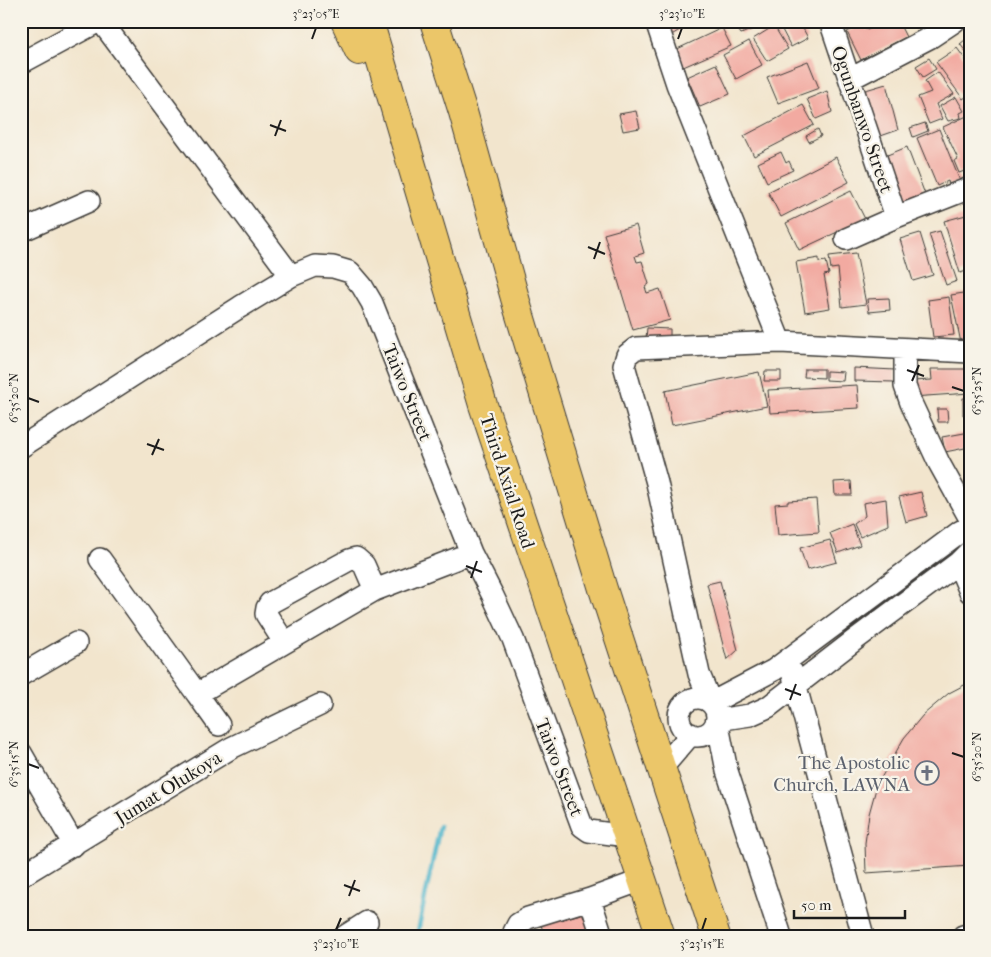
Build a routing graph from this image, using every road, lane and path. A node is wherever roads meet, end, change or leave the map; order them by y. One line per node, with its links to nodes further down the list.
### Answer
1 (100, 21): 11 (street); 20 (street)
2 (345, 21): 10 (highway)
3 (349, 21): 10 (highway)
4 (369, 21): 15 (highway, Third Axial Road)
5 (434, 21): 13 (highway)
6 (449, 21): 13 (highway)
7 (656, 21): 21 (street)
8 (830, 21): 12 (street, Ogunbanwo Street)
9 (955, 21): 12 (street)
10 (359, 51): 15 (highway)
11 (21, 63)
12 (850, 79): 17 (street, Ogunbanwo Street)
13 (462, 112): 39 (highway)
14 (970, 188): 17 (street)
15 (421, 193): 45 (highway, Third Axial Road)
16 (89, 201): 18 (street)
17 (896, 217): 19 (street)
18 (21, 231)
19 (846, 239)
20 (291, 276): 24 (street, Taiwo Street); 26 (street, Taiwo Street)
21 (780, 342): 22 (street); 38 (street)
22 (904, 349): 23 (street); 25 (street)
23 (970, 352)
24 (21, 447)
25 (967, 527): 33 (street)
26 (471, 553): 29 (street); 45 (street, Taiwo Street)
27 (964, 557): 30 (street); 35 (street)
28 (100, 559): 36 (street)
29 (375, 590): 31 (street); 31 (street)
30 (970, 592)
31 (284, 642): 36 (street)
32 (76, 643): 34 (street)
33 (788, 660): 35 (street); 38 (street)
34 (21, 676)
35 (797, 684): 38 (street); 58 (street)
36 (197, 694): 40 (street)
37 (320, 705): 46 (street, Jumat Olukoya)
38 (706, 708): 41 (street); 41 (street); 44 (street)
39 (647, 724): 41 (street); 43 (highway)
40 (219, 725)
41 (690, 729): 43 (street); 44 (street)
42 (21, 753): 46 (street)
43 (661, 769): 56 (highway)
44 (727, 771): 57 (street)
45 (628, 836): 48 (highway, Third Axial Road)
46 (74, 845): 47 (street, Jumat Olukoya)
47 (21, 876)
48 (642, 880): 49 (street); 55 (highway, Third Axial Road)
49 (590, 899): 53 (street); 54 (street)
50 (367, 922): 52 (street)
51 (970, 934): 59 (street)
52 (345, 936)
53 (515, 936)
54 (602, 936)
55 (661, 936)
56 (716, 936)
57 (781, 936)
58 (863, 936)
59 (963, 936)

